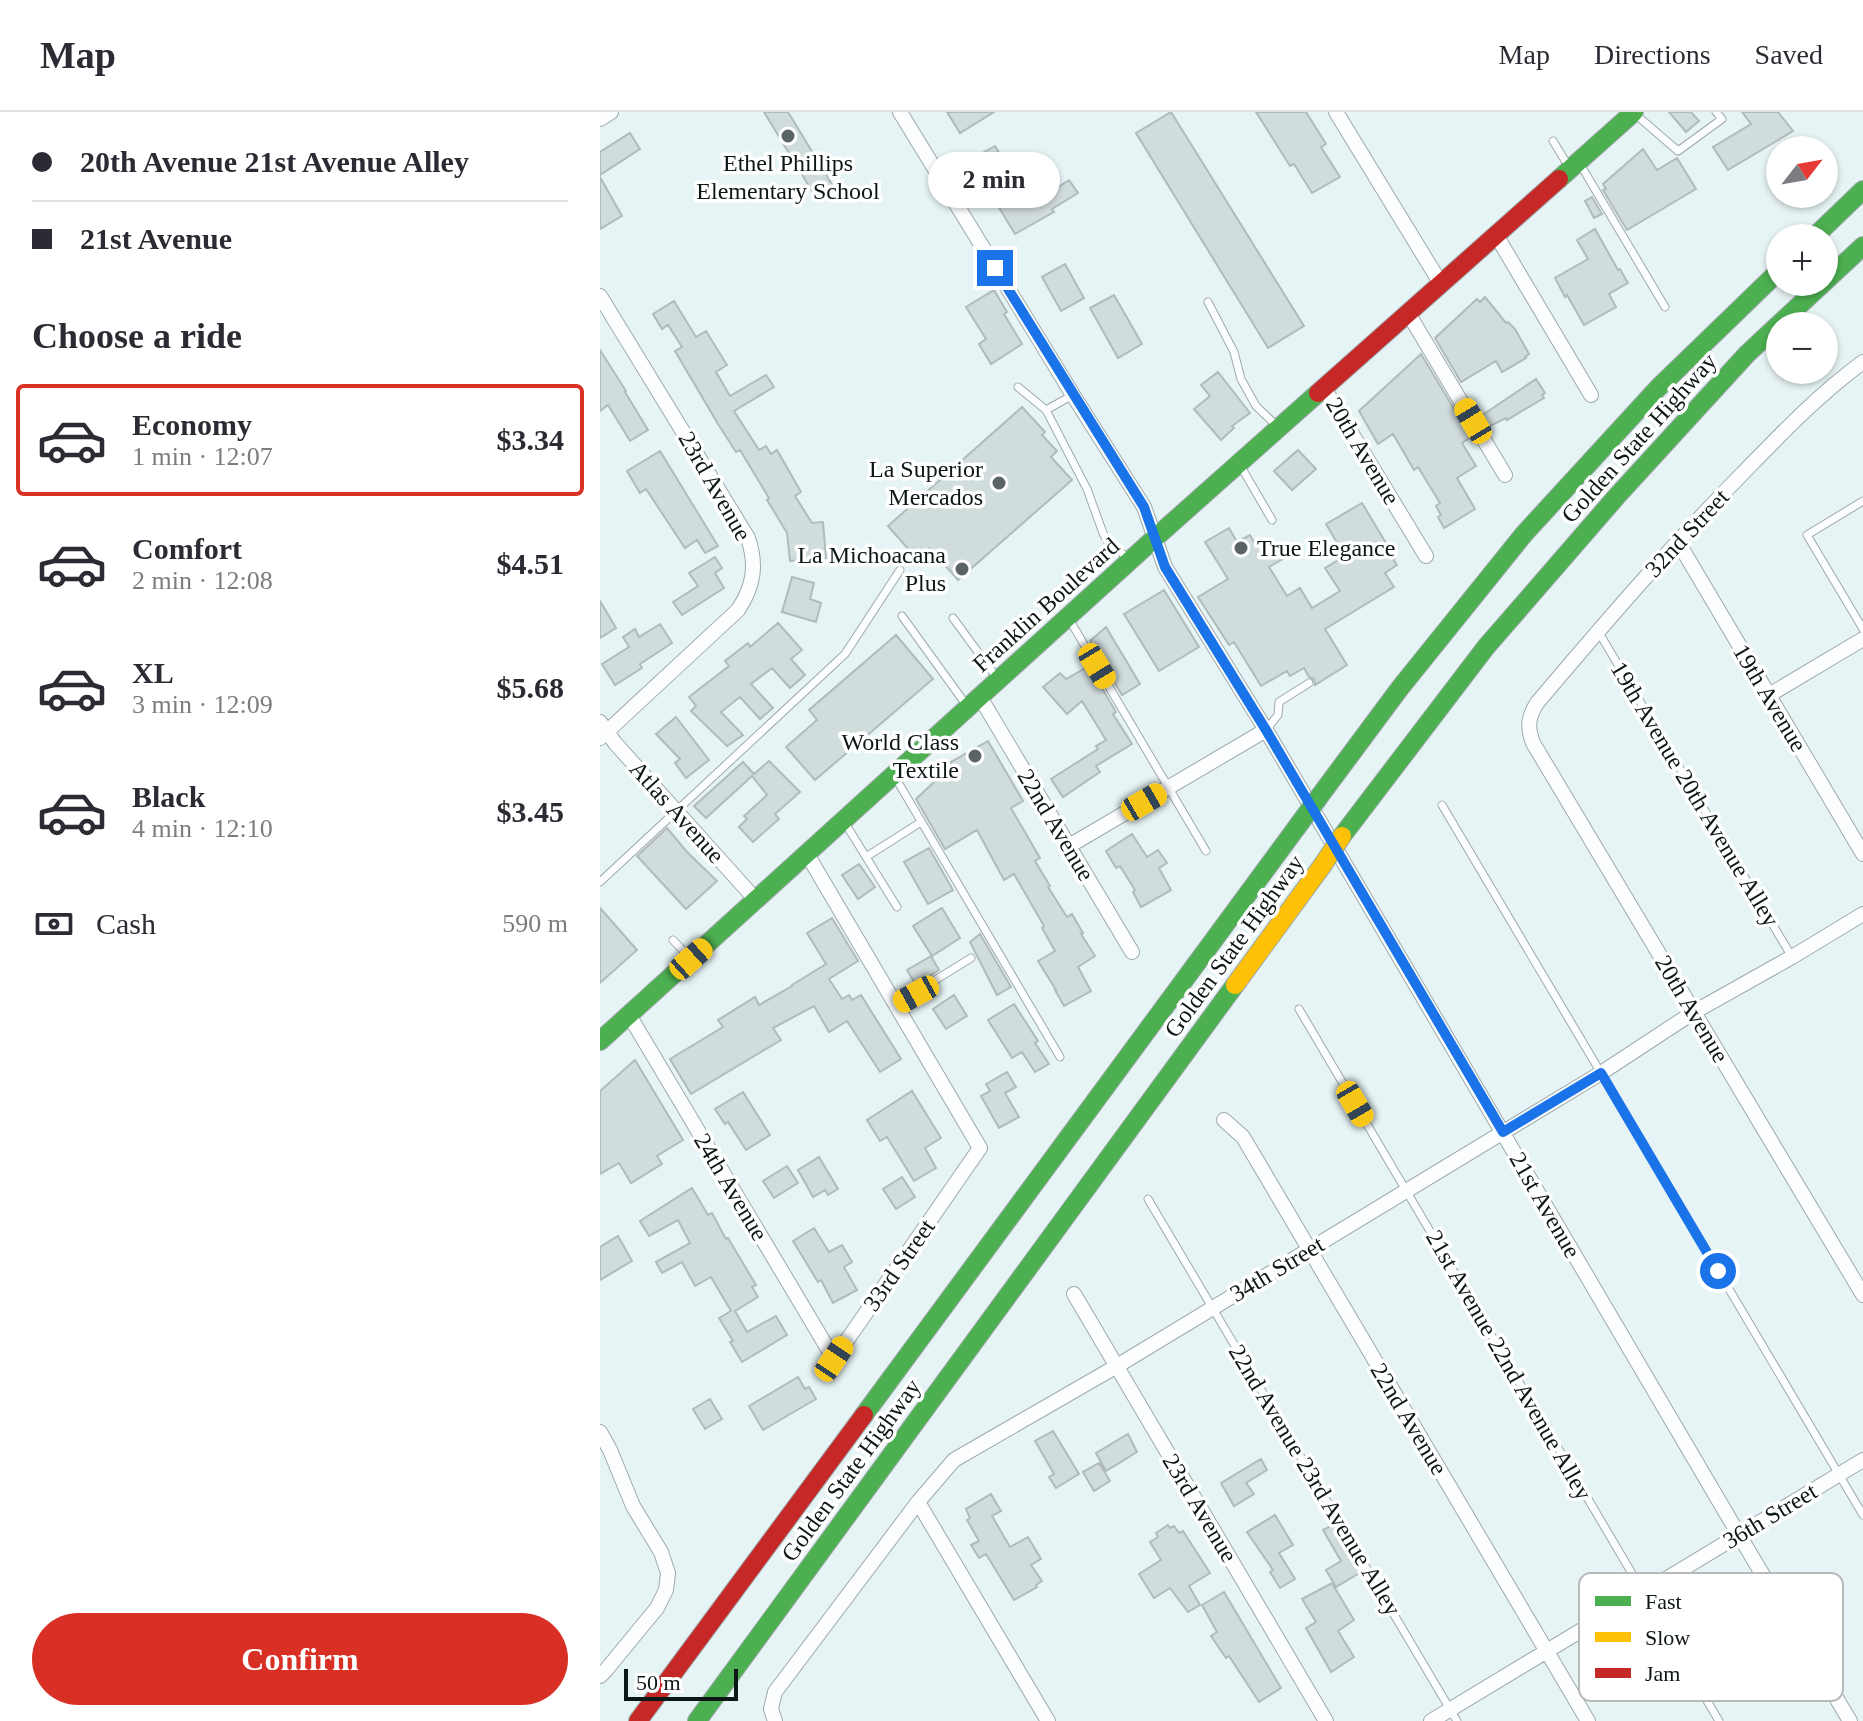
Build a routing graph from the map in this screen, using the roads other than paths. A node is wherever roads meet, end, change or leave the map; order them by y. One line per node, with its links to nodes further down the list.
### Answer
1 (611, 112): 6 (street)
2 (900, 112): 22 (street, 21st Avenue)
3 (1336, 112): 13 (street)
4 (1634, 112): 5 (lane); 8 (main road, Franklin Boulevard)
5 (1716, 112)
6 (600, 119)
7 (1553, 141): 8 (lane)
8 (1574, 165): 11 (main road, Franklin Boulevard); 17 (lane)
9 (1863, 190): 10 (main road)
10 (1828, 224)
11 (1496, 235): 13 (main road, Franklin Boulevard); 23 (street)
12 (1863, 246): 102 (main road, Golden State Highway, bridge)
13 (1441, 284): 18 (main road, Franklin Boulevard)
14 (1766, 284): 101 (main road, Golden State Highway, bridge)
15 (600, 296): 47 (street, 23rd Avenue)
16 (1208, 302): 25 (lane)
17 (1665, 307)
18 (1408, 313): 21 (main road, Franklin Boulevard); 27 (street)
19 (1863, 362): 31 (street, 32nd Street)
20 (1018, 387): 24 (lane)
21 (1324, 388): 25 (main road, Franklin Boulevard); 32 (street, 20th Avenue)
22 (1073, 395): 24 (lane); 30 (street, 21st Avenue)
23 (1591, 395)
24 (1046, 410): 33 (lane)
25 (1279, 428): 26 (main road, Franklin Boulevard)
26 (1239, 464): 29 (lane); 30 (main road, Franklin Boulevard)
27 (1505, 475)
28 (1863, 501): 38 (lane)
29 (1272, 520)
30 (1156, 537): 33 (main road, Franklin Boulevard); 46 (street, 21st Avenue)
31 (1678, 542): 39 (street, 32nd Street); 43 (street, 19th Avenue)
32 (1426, 556)
33 (1131, 560): 36 (main road, Franklin Boulevard)
34 (900, 570): 51 (lane)
35 (902, 616): 44 (lane)
36 (1068, 617): 41 (main road, Franklin Boulevard); 49 (lane)
37 (953, 618): 41 (lane)
38 (1863, 629)
39 (1598, 631): 45 (street, 32nd Street); 65 (lane, 19th Avenue 20th Avenue Alley)
40 (1863, 639): 43 (street)
41 (999, 680): 44 (main road, Franklin Boulevard)
42 (1309, 683): 46 (lane)
43 (1769, 695): 57 (street, 19th Avenue)
44 (974, 702): 48 (main road, Franklin Boulevard); 54 (street, 22nd Avenue)
45 (1528, 721): 70 (street, 20th Avenue)
46 (1266, 730): 49 (street); 76 (street, 21st Avenue)
47 (602, 731): 51 (street, Atlas Avenue)
48 (894, 775): 52 (main road, Franklin Boulevard); 53 (lane)
49 (1169, 788): 54 (street); 55 (lane)
50 (1442, 805): 74 (lane)
51 (677, 811): 59 (lane); 60 (street, Atlas Avenue)
52 (843, 821): 56 (main road, Franklin Boulevard); 58 (lane)
53 (921, 822): 58 (lane); 73 (lane)
54 (1069, 846): 64 (street, 22nd Avenue)
55 (1206, 851)
56 (807, 854): 60 (main road, Franklin Boulevard); 68 (street)
57 (1863, 854)
58 (866, 857): 61 (lane)
59 (600, 882)
60 (756, 900): 67 (main road, Franklin Boulevard)
61 (897, 907)
62 (1863, 914): 65 (street, 34th Street)
63 (673, 940): 67 (lane)
64 (1132, 952)
65 (1792, 957): 70 (street, 34th Street)
66 (971, 958): 68 (lane)
67 (691, 959): 71 (main road, Franklin Boulevard)
68 (895, 1005): 83 (street, 33rd Street)
69 (1299, 1009): 77 (lane, 21st Avenue 22nd Avenue Alley)
70 (1694, 1012): 74 (street, 34th Street); 81 (street, 20th Avenue)
71 (629, 1015): 72 (main road, Franklin Boulevard); 83 (street, 24th Avenue)
72 (600, 1041)
73 (1060, 1057)
74 (1601, 1073): 76 (street, 34th Street); 87 (lane)
75 (1224, 1120): 79 (street, 22nd Avenue)
76 (1503, 1132): 77 (street, 34th Street); 90 (street, 21st Avenue)
77 (1406, 1191): 79 (street, 34th Street); 91 (lane, 21st Avenue 22nd Avenue Alley)
78 (1148, 1199): 82 (lane, 22nd Avenue 23rd Avenue Alley)
79 (1308, 1250): 82 (street, 34th Street); 95 (street, 22nd Avenue)
80 (1074, 1294): 84 (street, 23rd Avenue)
81 (1863, 1295)
82 (1213, 1308): 84 (street, 34th Street); 100 (lane, 22nd Avenue 23rd Avenue Alley)
83 (834, 1359)
84 (1117, 1366): 88 (street, 34th Street); 104 (street, 23rd Avenue)
85 (600, 1432): 96 (street)
86 (1863, 1460): 87 (street, 36th Street)
87 (1839, 1474): 89 (lane); 90 (street, 36th Street)
88 (918, 1502): 99 (street, 34th Street); 103 (street)
89 (1863, 1515)
90 (1739, 1535): 92 (street, 36th Street); 93 (street, 21st Avenue)
91 (1631, 1573)
92 (1676, 1573)
93 (1762, 1573)
94 (1579, 1632): 95 (street, 36th Street)
95 (1547, 1651): 100 (street, 36th Street); 106 (street, 22nd Avenue)
96 (600, 1676)
97 (1707, 1701): 107 (lane, 21st Avenue 22nd Avenue Alley)
98 (1838, 1701): 108 (street, 21st Avenue)
99 (773, 1715)
100 (1454, 1715): 105 (street, 36th Street)
101 (638, 1721)
102 (697, 1721)
103 (1048, 1721)
104 (1326, 1721)
105 (1431, 1721)
106 (1588, 1721)
107 (1719, 1721)
108 (1850, 1721)

